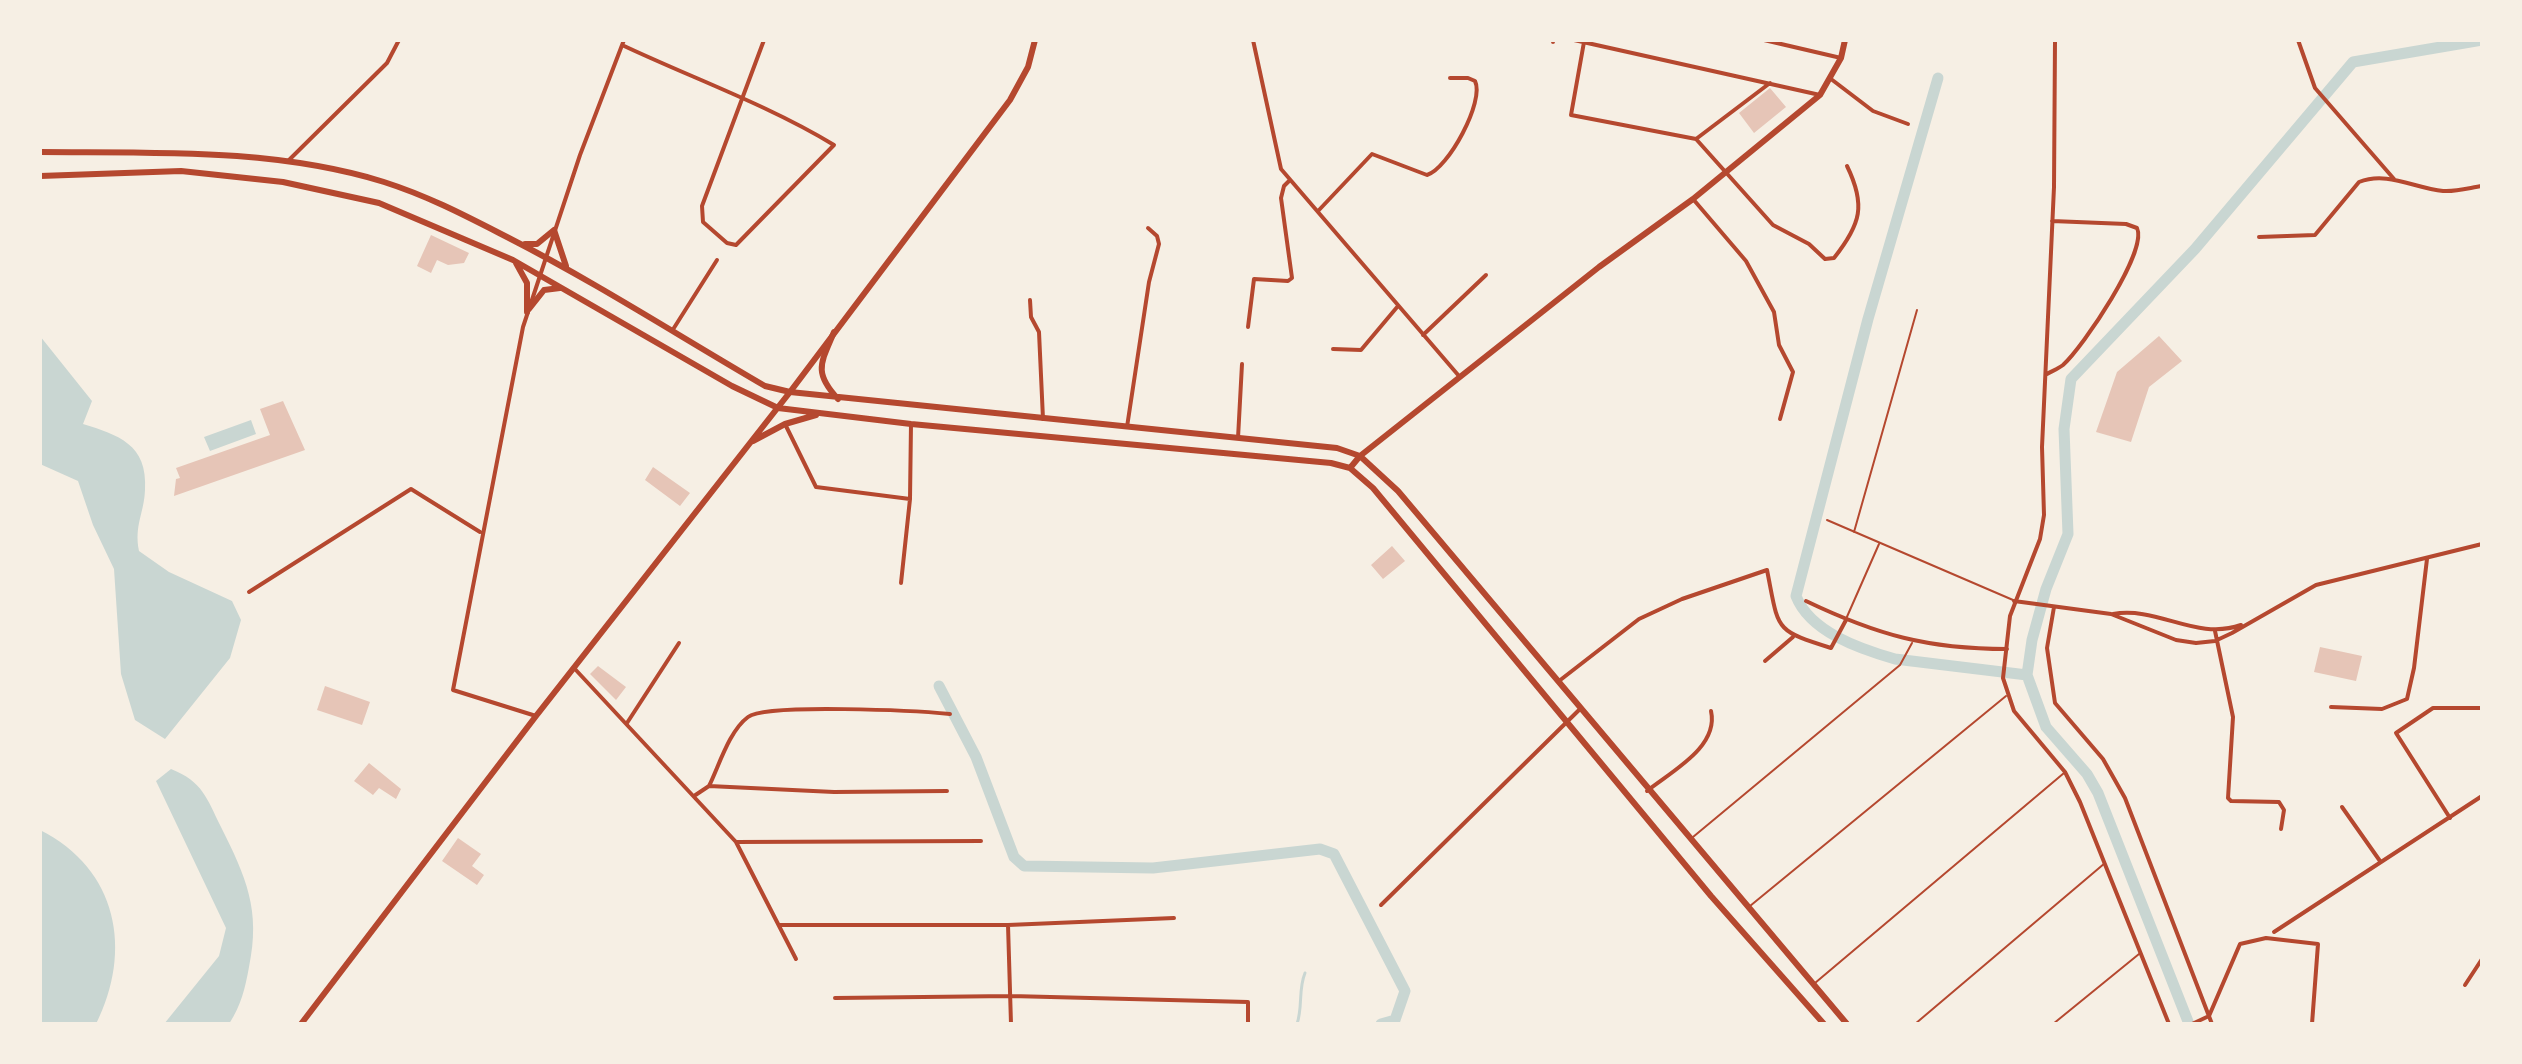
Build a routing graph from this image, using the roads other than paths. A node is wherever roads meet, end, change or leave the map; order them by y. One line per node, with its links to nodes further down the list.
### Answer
1 (399, 40): 21 (street)
2 (764, 40): 17 (street)
3 (1035, 40): 48 (main road)
4 (1253, 40): 26 (street)
5 (1574, 40): 10 (street)
6 (1764, 40): 12 (street)
7 (1845, 40): 12 (main road)
8 (2055, 40): 30 (street)
9 (2298, 40): 25 (street)
10 (1584, 42): 15 (street); 19 (street)
11 (623, 43): 17 (street); 32 (street)
12 (1841, 58): 14 (main road)
13 (1450, 78): 29 (street)
14 (1831, 79): 16 (main road); 18 (street)
15 (1770, 83): 16 (street); 19 (street)
16 (1820, 95): 23 (main road)
17 (739, 100): 17 (street)
18 (1908, 124)
19 (1696, 139): 23 (street)
20 (40, 152): 21 (main road)
21 (288, 161): 34 (main road)
22 (1847, 166): 23 (street)
23 (1724, 174): 28 (main road)
24 (40, 176): 36 (main road)
25 (2394, 179): 27 (street); 33 (street)
26 (1290, 180): 29 (street); 46 (street)
27 (2482, 186)
28 (1693, 199): 53 (main road); 59 (street)
29 (1319, 210): 43 (street)
30 (2052, 221): 52 (street); 52 (street)
31 (1148, 228): 62 (street)
32 (554, 230): 34 (main road); 35 (street); 38 (main road)
33 (2259, 237)
34 (521, 244): 35 (main road)
35 (546, 256): 38 (main road); 39 (street)
36 (513, 260): 39 (main road); 45 (main road)
37 (717, 260): 47 (street)
38 (571, 272): 47 (main road)
39 (540, 274): 41 (main road); 45 (street)
40 (1486, 275): 49 (street)
41 (564, 288): 45 (main road); 56 (main road)
42 (1030, 300): 58 (street)
43 (1398, 306): 49 (street); 50 (street)
44 (1917, 310): 70 (lane)
45 (527, 312): 69 (street)
46 (1248, 327)
47 (672, 331): 54 (main road)
48 (834, 332): 54 (main road); 55 (main road)
49 (1423, 335): 53 (street)
50 (1333, 349)
51 (1242, 364): 63 (street)
52 (2046, 374): 77 (street)
53 (1459, 376): 65 (main road)
54 (790, 392): 55 (main road); 56 (main road)
55 (838, 399): 58 (main road)
56 (778, 408): 57 (main road); 64 (main road)
57 (824, 413): 60 (main road); 61 (main road)
58 (1043, 419): 62 (main road)
59 (1780, 419)
60 (785, 424): 64 (main road); 67 (street)
61 (911, 424): 66 (main road); 67 (street)
62 (1127, 427): 63 (main road)
63 (1238, 438): 65 (main road)
64 (751, 443): 89 (main road)
65 (1360, 456): 66 (main road); 90 (main road)
66 (1350, 468): 98 (main road)
67 (910, 499): 74 (street)
68 (1827, 520): 70 (lane)
69 (481, 532): 75 (street); 97 (street)
70 (1854, 532): 71 (lane)
71 (1879, 543): 77 (lane); 80 (lane)
72 (2482, 544): 73 (street)
73 (2427, 559): 81 (street); 92 (street)
74 (901, 583)
75 (249, 592)
76 (1806, 601): 80 (street)
77 (2014, 601): 78 (street); 87 (street)
78 (2054, 607): 79 (street); 127 (street)
79 (2111, 614): 82 (street); 84 (street)
80 (1846, 620): 83 (street); 86 (street)
81 (2246, 623): 82 (street); 84 (street)
82 (2215, 631): 84 (street)
83 (1793, 637): 88 (street); 90 (street)
84 (2215, 641): 108 (street)
85 (679, 643): 99 (street)
86 (1912, 643): 87 (street); 110 (lane)
87 (2007, 649): 91 (street)
88 (1765, 661)
89 (574, 668): 97 (main road); 99 (street)
90 (1557, 683): 94 (main road)
91 (2006, 696): 100 (street); 115 (lane)
92 (2331, 707)
93 (2482, 708): 107 (street)
94 (1579, 710): 98 (street); 103 (main road)
95 (1711, 711): 103 (street)
96 (950, 714): 101 (street)
97 (536, 716): 128 (main road)
98 (1566, 721): 114 (street); 131 (main road)
99 (627, 723): 104 (street)
100 (2065, 772): 112 (street); 123 (lane)
101 (709, 786): 102 (street); 104 (street)
102 (947, 791)
103 (1647, 791): 110 (main road)
104 (694, 796): 111 (street)
105 (2482, 796): 107 (street)
106 (2342, 807): 113 (street)
107 (2450, 818): 113 (street)
108 (2281, 829)
109 (981, 841): 111 (street)
110 (1689, 841): 115 (main road)
111 (736, 842): 117 (street)
112 (2106, 862): 120 (street); 133 (lane)
113 (2380, 862): 119 (street)
114 (1381, 905)
115 (1746, 909): 123 (main road)
116 (1174, 918): 118 (street)
117 (780, 925): 118 (street); 121 (street)
118 (1008, 925): 125 (street)
119 (2274, 932)
120 (2141, 952): 134 (lane); 135 (street)
121 (796, 959)
122 (2482, 959): 124 (street)
123 (1814, 985): 132 (main road)
124 (2465, 985)
125 (1011, 996): 126 (street); 129 (street); 130 (street)
126 (835, 998)
127 (2209, 1016): 136 (street); 137 (street); 138 (street)
128 (301, 1024)
129 (1011, 1024)
130 (1248, 1024)
131 (1824, 1024)
132 (1847, 1024)
133 (1915, 1024)
134 (2053, 1024)
135 (2169, 1024)
136 (2192, 1024)
137 (2212, 1024)
138 (2312, 1024)

